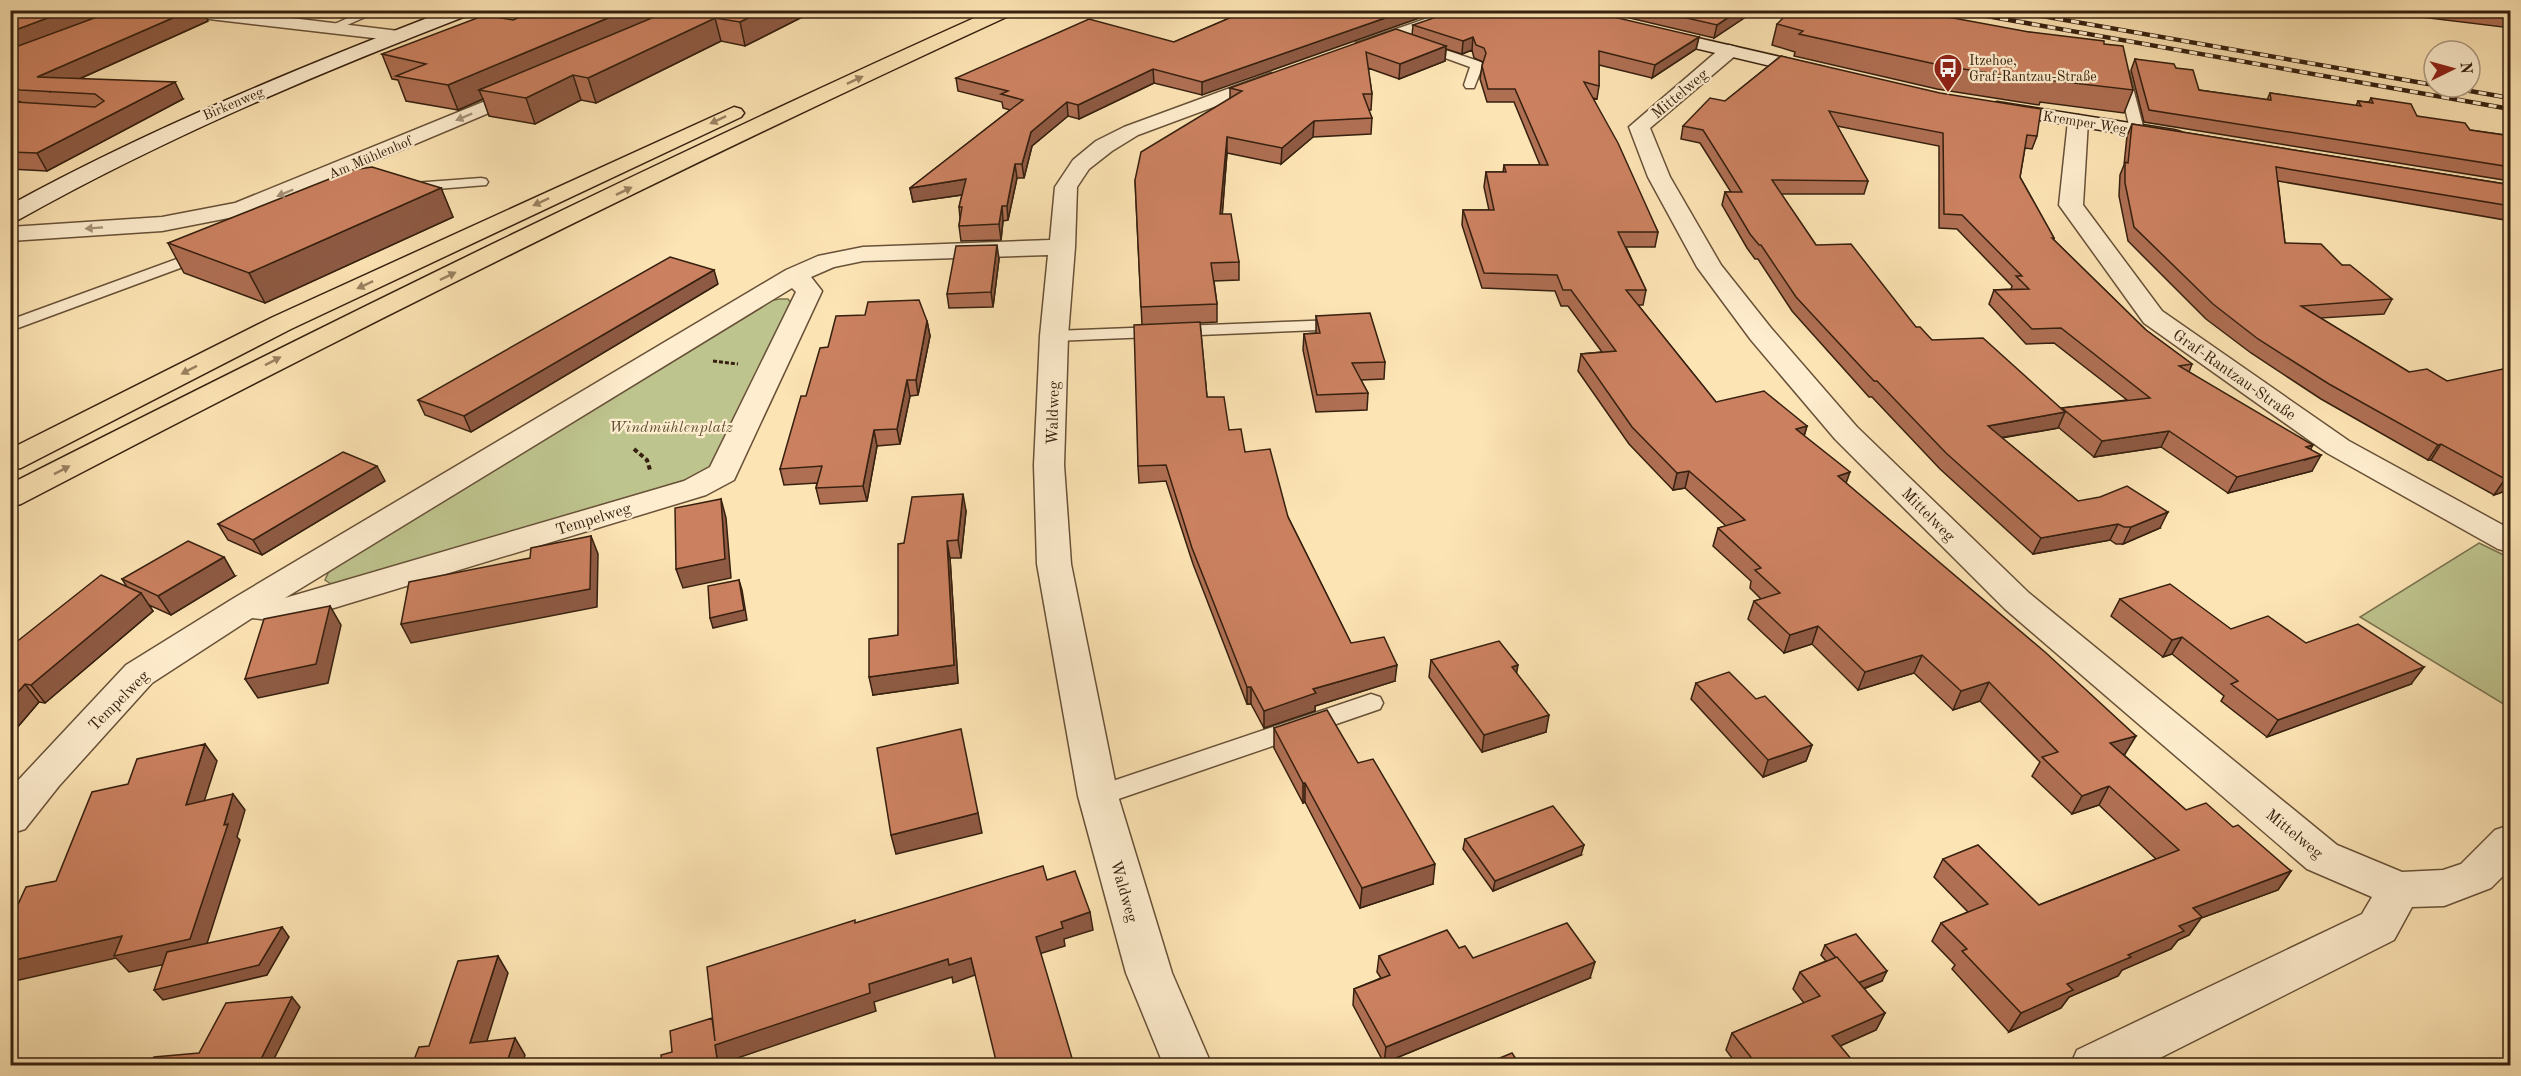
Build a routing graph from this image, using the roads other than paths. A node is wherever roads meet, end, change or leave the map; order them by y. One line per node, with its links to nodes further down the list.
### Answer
1 (175, 10): 7 (street)
2 (376, 10): 7 (lane)
3 (465, 10): 9 (street, Birkenweg)
4 (963, 10): 32 (highway, one-way to 32)
5 (1007, 10): 33 (highway, one-way to 5)
6 (1469, 10): 10 (street)
7 (332, 28): 9 (street)
8 (1632, 28): 11 (street)
9 (399, 36): 24 (street, Birkenweg)
10 (1392, 37): 12 (street); 17 (lane)
11 (1729, 51): 15 (street); 40 (street, Mittelweg)
12 (1340, 55)
13 (1297, 69): 26 (street, Waldweg)
14 (2122, 69): 20 (lane)
15 (1838, 76)
16 (550, 80): 25 (street, Am Mühlenhof, one-way to 25)
17 (1470, 85)
18 (1980, 105): 19 (street, Kremper Weg)
19 (2078, 120): 20 (street, Kremper Weg); 34 (street, Graf-Rantzau-Straße)
20 (2137, 130): 21 (street, Kremper Weg)
21 (2193, 139)
22 (481, 182): 23 (lane)
23 (383, 190)
24 (10, 215)
25 (10, 234)
26 (1063, 247): 28 (street, Tempelweg); 31 (street, Waldweg)
27 (220, 248): 30 (lane)
28 (795, 275): 35 (street, Tempelweg); 35 (street, Tempelweg)
29 (1336, 325): 31 (lane)
30 (10, 326)
31 (1054, 336): 37 (street, Waldweg)
32 (10, 461)
33 (10, 497)
34 (2511, 542)
35 (246, 606): 38 (street, Tempelweg)
36 (1371, 703): 37 (lane)
37 (1098, 796): 41 (street, Waldweg)
38 (10, 818)
39 (2511, 842): 40 (street, Mittelweg)
40 (2399, 890): 42 (street)
41 (1188, 1065)
42 (2094, 1065)

